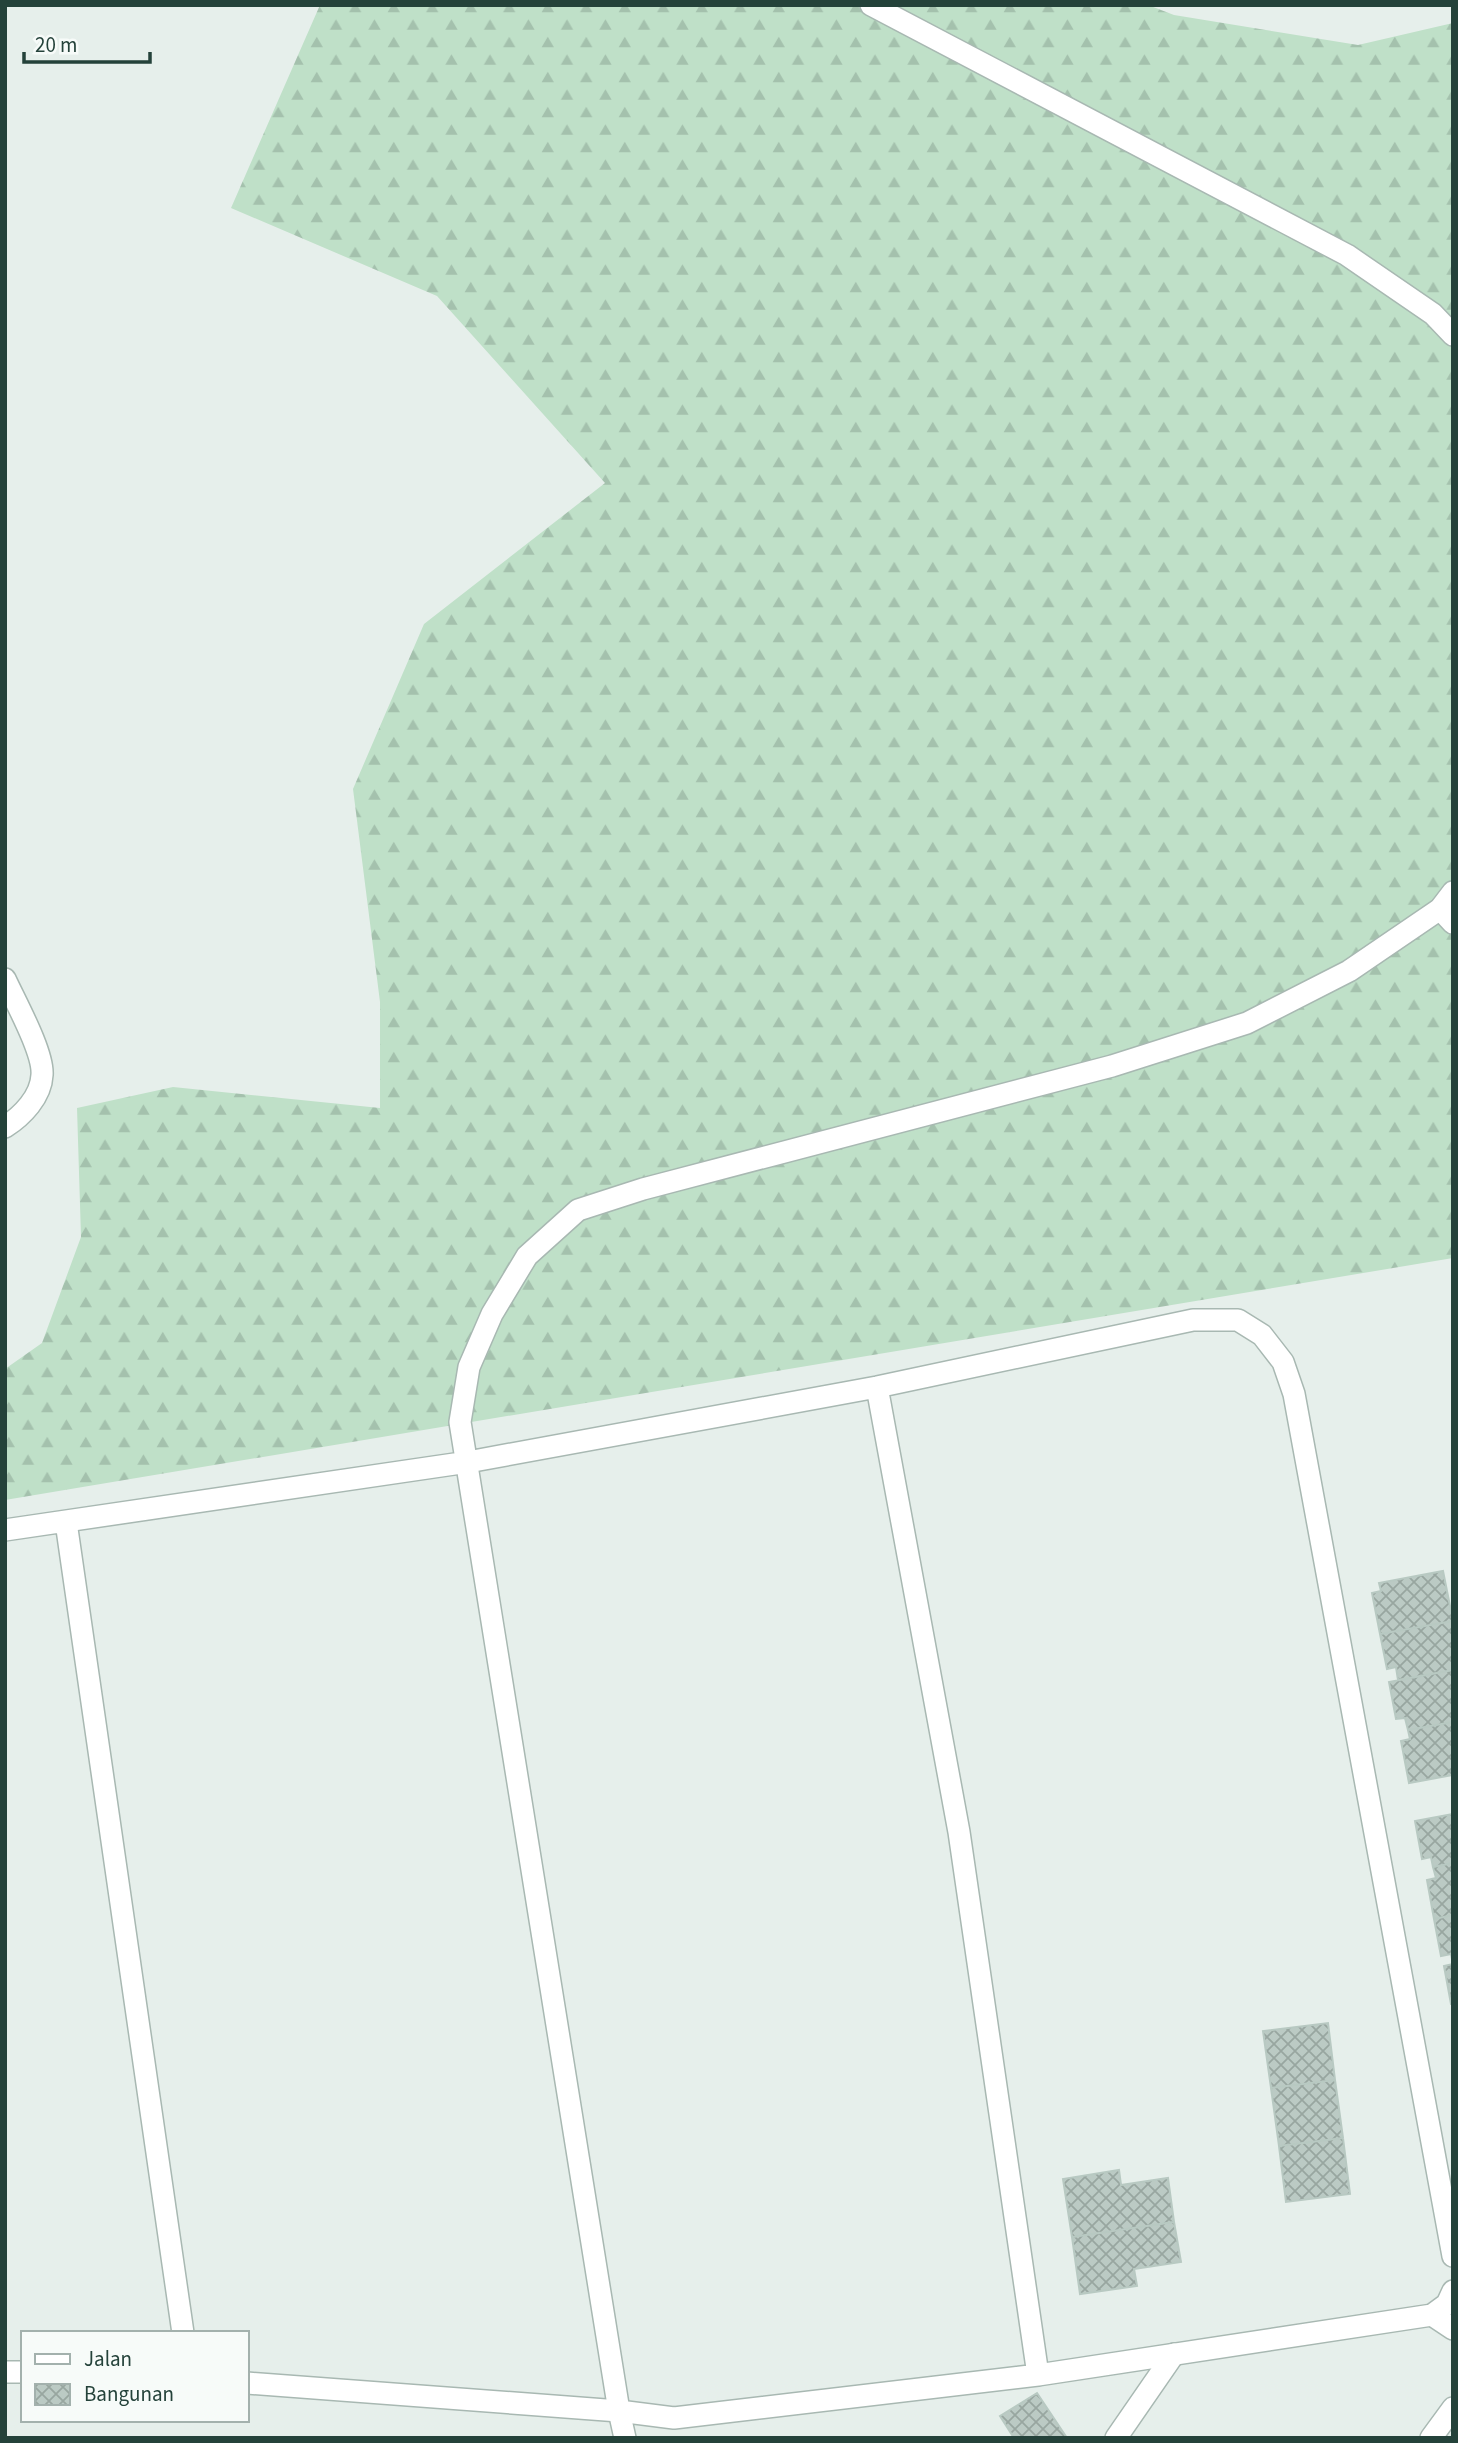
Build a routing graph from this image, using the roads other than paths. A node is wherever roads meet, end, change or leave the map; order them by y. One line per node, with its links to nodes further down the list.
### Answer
1 (871, 5): 2 (street)
2 (1453, 335)
3 (1449, 908): 7 (street)
4 (5, 979): 5 (street)
5 (5, 1127)
6 (877, 1387): 7 (street); 10 (street); 16 (street)
7 (468, 1462): 8 (street); 19 (street)
8 (66, 1522): 9 (street); 14 (street)
9 (5, 1530)
10 (1453, 2256)
11 (1453, 2291): 12 (street)
12 (1433, 2315): 13 (street); 15 (street)
13 (1453, 2329)
14 (183, 2331)
15 (1174, 2354): 16 (street); 21 (street)
16 (1038, 2375): 19 (street)
17 (248, 2383): 19 (street)
18 (1453, 2408): 22 (street)
19 (619, 2411): 20 (street)
20 (625, 2438)
21 (1116, 2438)
22 (1431, 2438)

